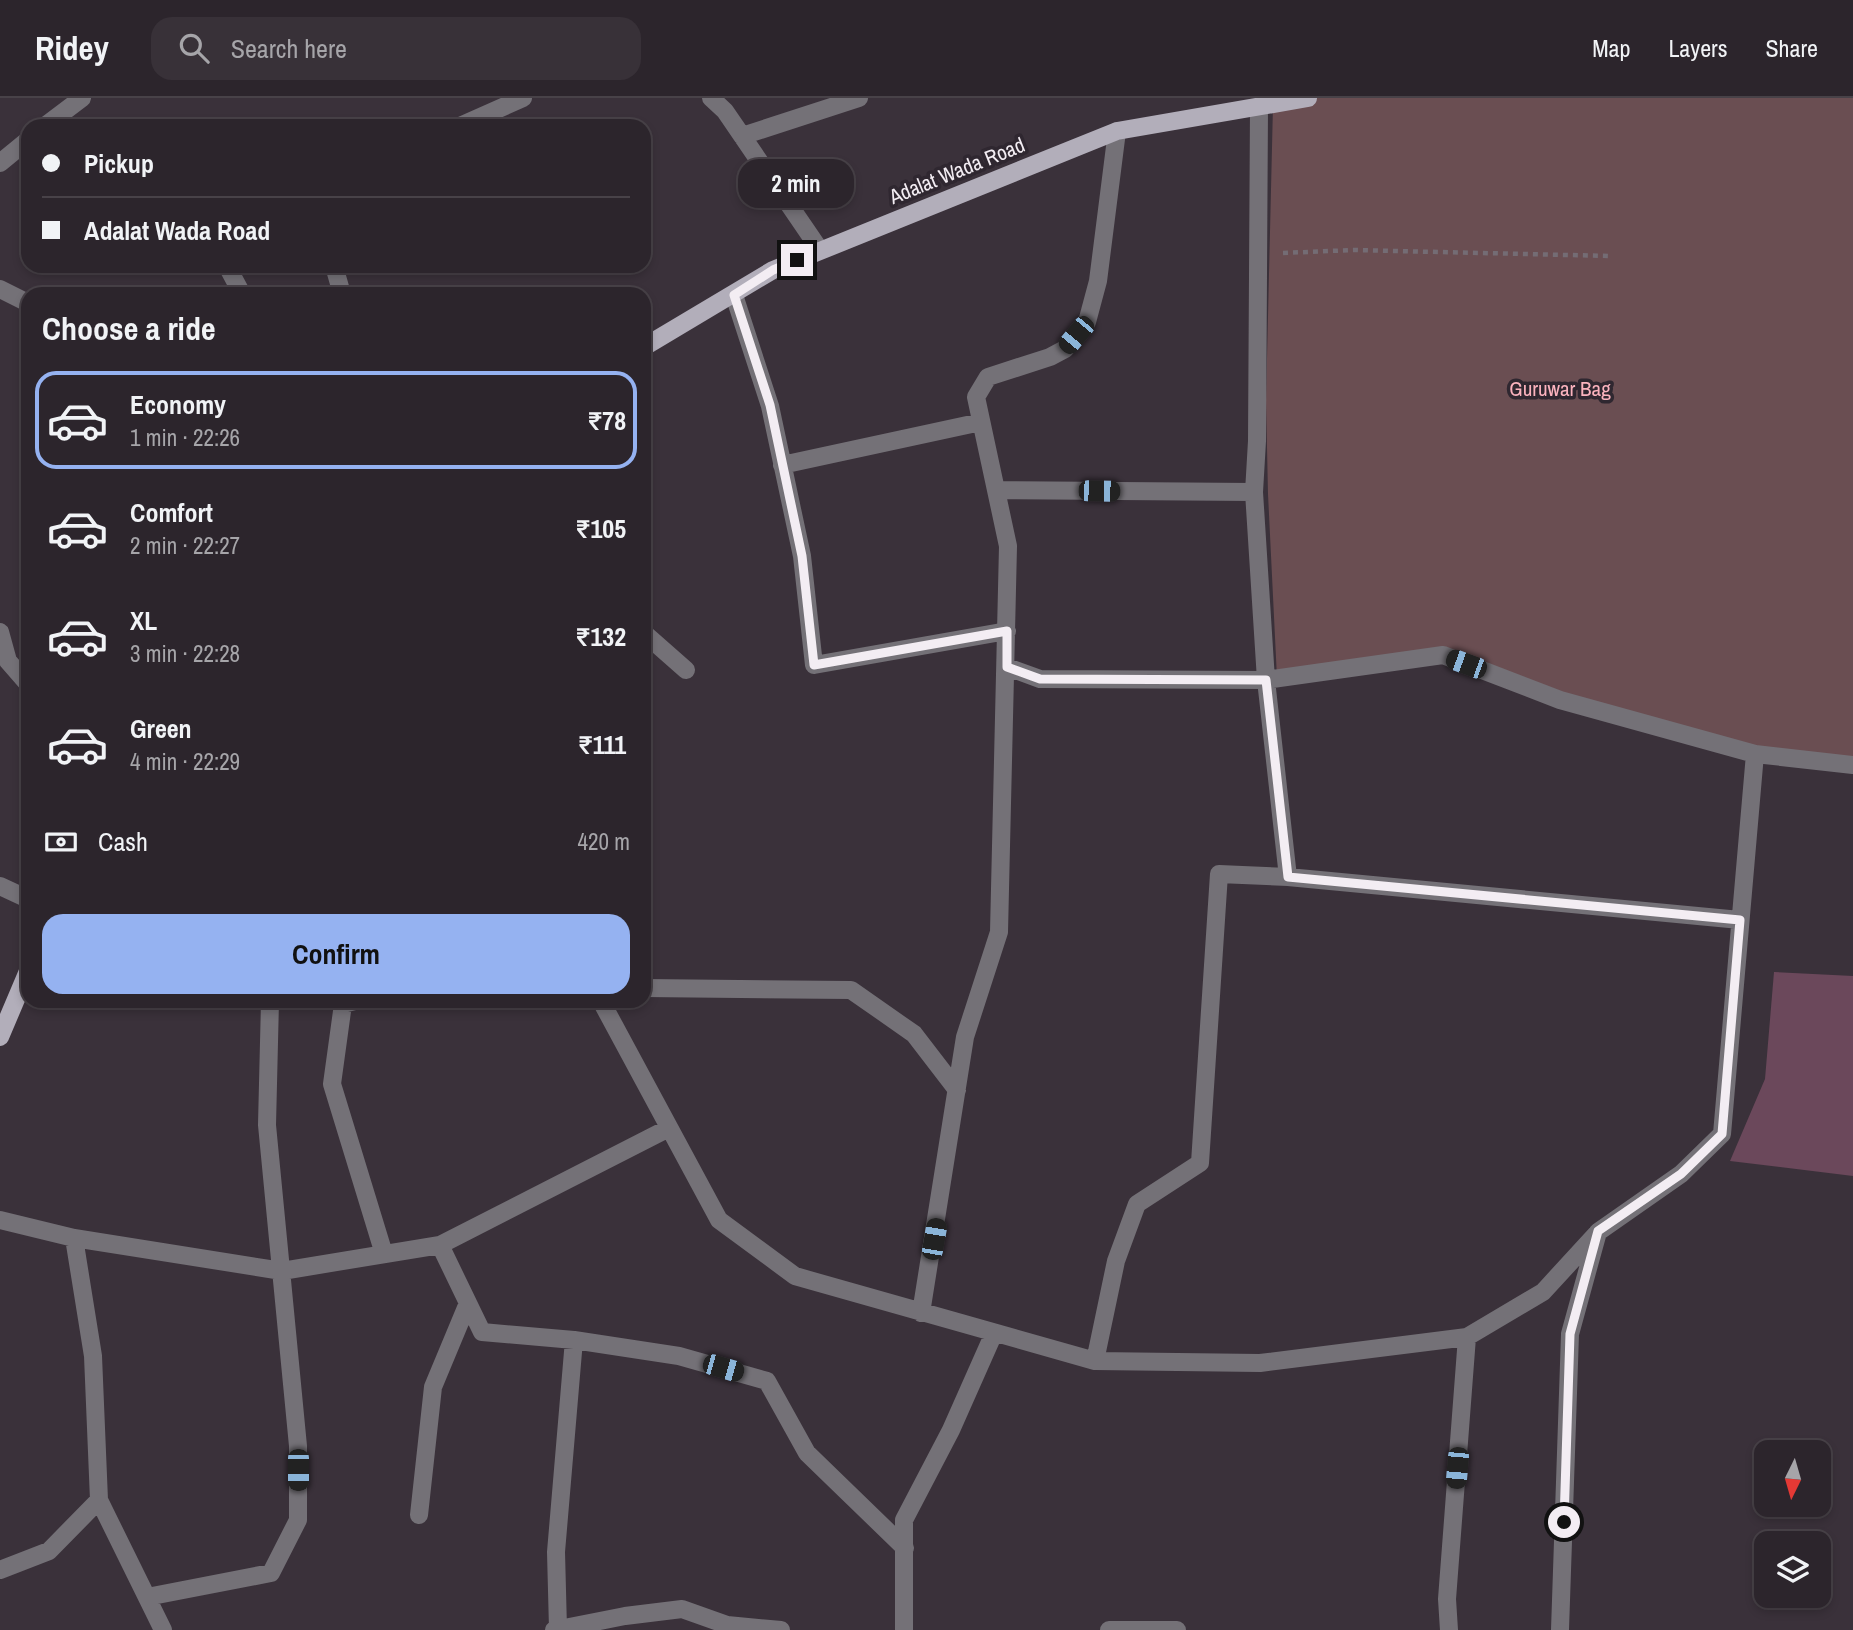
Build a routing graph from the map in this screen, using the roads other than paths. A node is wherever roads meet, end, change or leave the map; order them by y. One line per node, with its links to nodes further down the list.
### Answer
1 (82, 98): 7 (street)
2 (523, 98): 8 (street)
3 (711, 98): 10 (street)
4 (859, 98): 10 (street)
5 (1308, 98): 6 (main road, Adalat Wada Road)
6 (1259, 108): 9 (main road, Adalat Wada Road); 21 (street)
7 (54, 119)
8 (476, 119)
9 (1117, 131): 13 (main road, Adalat Wada Road); 18 (street)
10 (742, 136): 13 (street)
11 (21, 146): 12 (street)
12 (0, 163)
13 (820, 250): 15 (main road, Adalat Wada Road)
14 (0, 289): 16 (street)
15 (734, 295): 17 (main road, Adalat Wada Road); 19 (street)
16 (21, 300)
17 (651, 343)
18 (981, 422): 19 (street); 20 (street)
19 (782, 465): 22 (street)
20 (996, 490): 21 (street); 22 (street)
21 (1254, 492): 28 (street)
22 (1007, 631): 25 (street)
23 (0, 632): 27 (street)
24 (651, 639): 26 (street)
25 (1007, 667): 28 (street); 41 (street)
26 (686, 670)
27 (21, 676)
28 (1266, 680): 29 (street); 31 (street)
29 (1755, 754): 30 (street); 34 (street)
30 (1853, 765)
31 (1288, 877): 34 (street); 54 (street)
32 (0, 886): 33 (street)
33 (21, 896)
34 (1740, 920): 44 (street)
35 (21, 988): 40 (main road)
36 (651, 988): 41 (street)
37 (270, 1008): 48 (street)
38 (342, 1008): 47 (street)
39 (605, 1008): 42 (street)
40 (0, 1037)
41 (957, 1090): 50 (street)
42 (669, 1128): 46 (street); 50 (street)
43 (0, 1220): 45 (street)
44 (1598, 1231): 52 (street); 67 (street)
45 (74, 1238): 48 (street); 55 (street)
46 (440, 1245): 47 (street); 49 (street)
47 (384, 1254): 48 (street)
48 (282, 1271): 59 (street)
49 (468, 1303): 53 (street); 56 (street)
50 (921, 1313): 51 (street)
51 (994, 1333): 54 (street); 57 (street)
52 (1467, 1337): 54 (street); 66 (street)
53 (574, 1340): 57 (street); 61 (street)
54 (1096, 1360)
55 (99, 1500): 58 (street); 59 (street)
56 (419, 1515)
57 (905, 1548): 63 (street)
58 (0, 1570)
59 (147, 1597): 60 (street)
60 (163, 1630)
61 (556, 1630): 62 (street)
62 (781, 1630)
63 (904, 1630)
64 (1109, 1630): 65 (street)
65 (1177, 1630)
66 (1449, 1630)
67 (1560, 1630)

